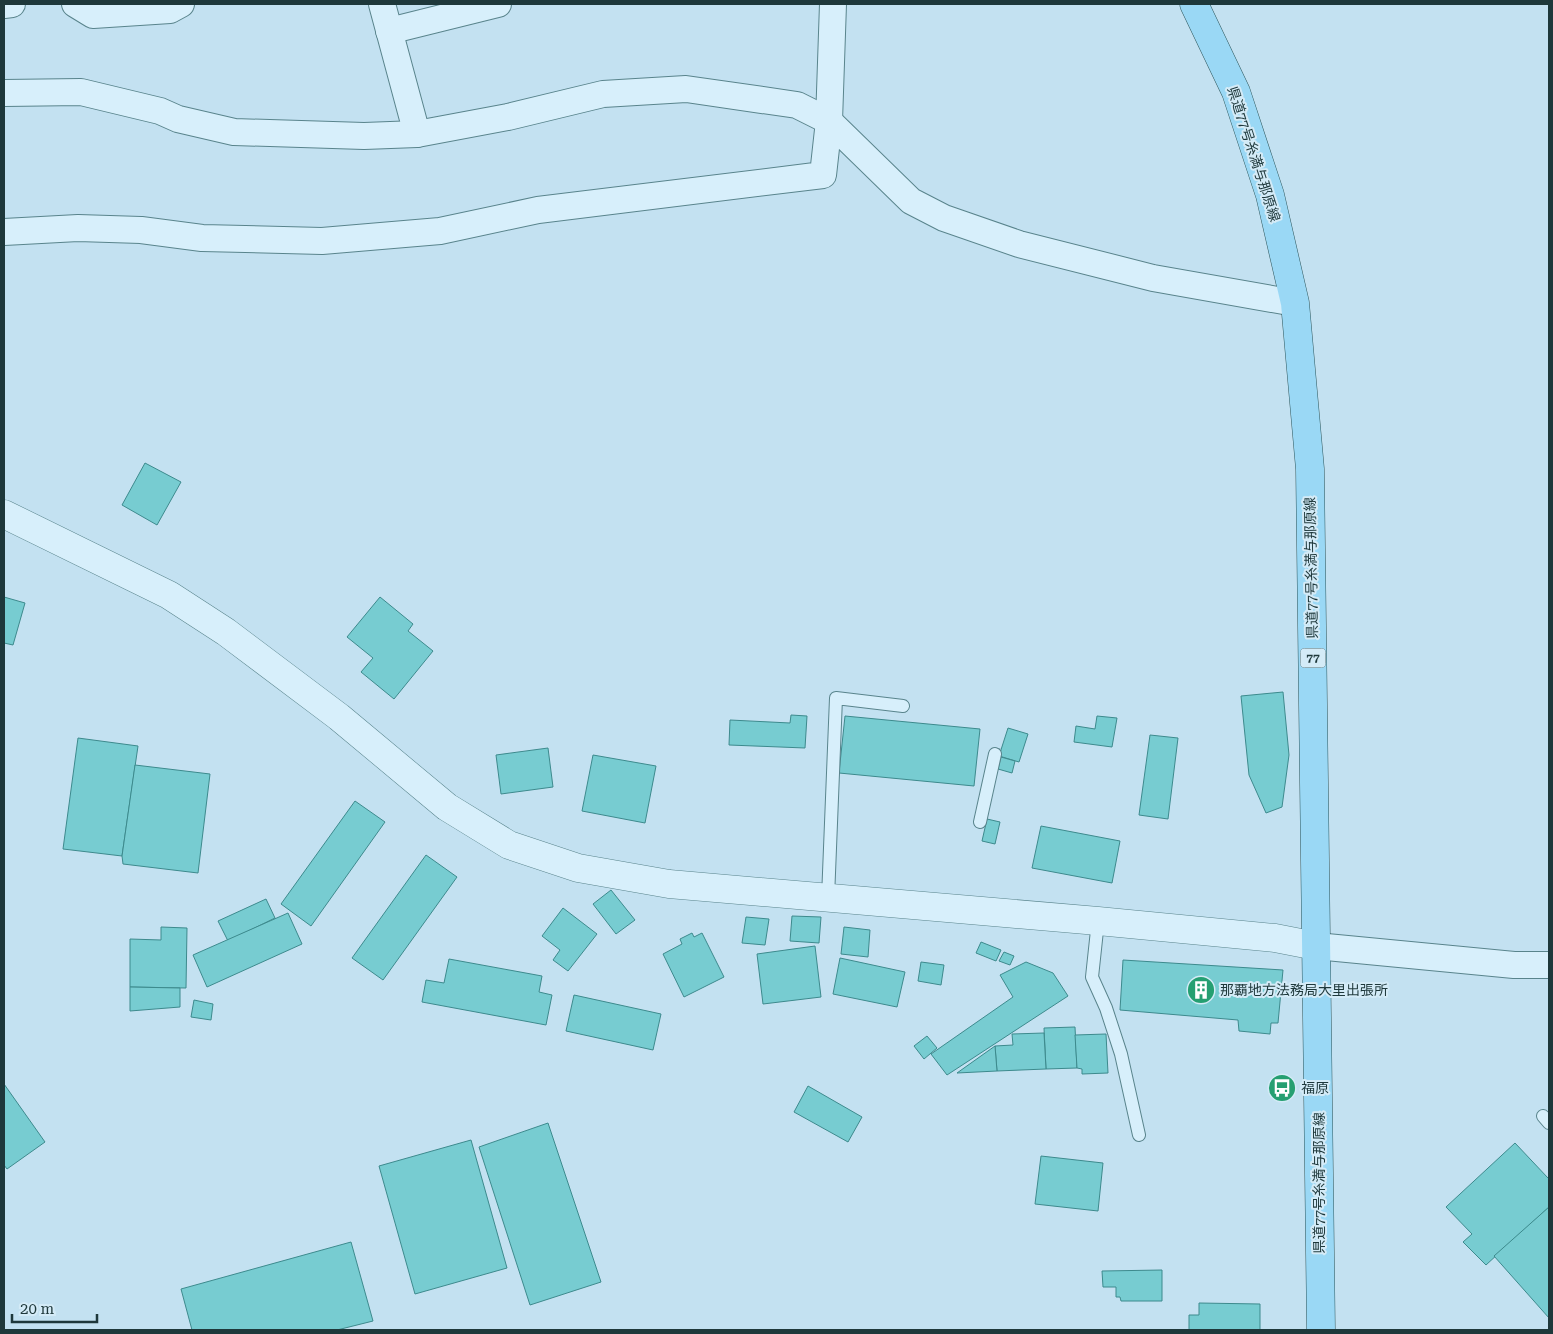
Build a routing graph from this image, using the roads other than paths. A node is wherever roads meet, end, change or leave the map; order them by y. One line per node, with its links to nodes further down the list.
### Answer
1 (12, 4): 8 (street)
2 (75, 4): 3 (street)
3 (178, 4)
4 (382, 4): 9 (street)
5 (498, 4): 9 (street)
6 (833, 4): 11 (street)
7 (1194, 4): 14 (main road, 県道77号糸満与那原線 / 77)
8 (4, 5)
9 (389, 31): 12 (street)
10 (4, 93): 12 (street)
11 (829, 121): 12 (street); 13 (street); 14 (street)
12 (417, 134)
13 (4, 232)
14 (1295, 303): 21 (main road, 県道77号糸満与那原線 / 77)
15 (4, 514): 19 (street)
16 (903, 706): 19 (lane)
17 (995, 754): 18 (lane)
18 (980, 822)
19 (828, 898): 20 (street)
20 (1098, 921): 21 (street); 23 (lane)
21 (1316, 946): 22 (street); 24 (main road, 県道77号糸満与那原線 / 77)
22 (1549, 965)
23 (1139, 1135)
24 (1320, 1330)

